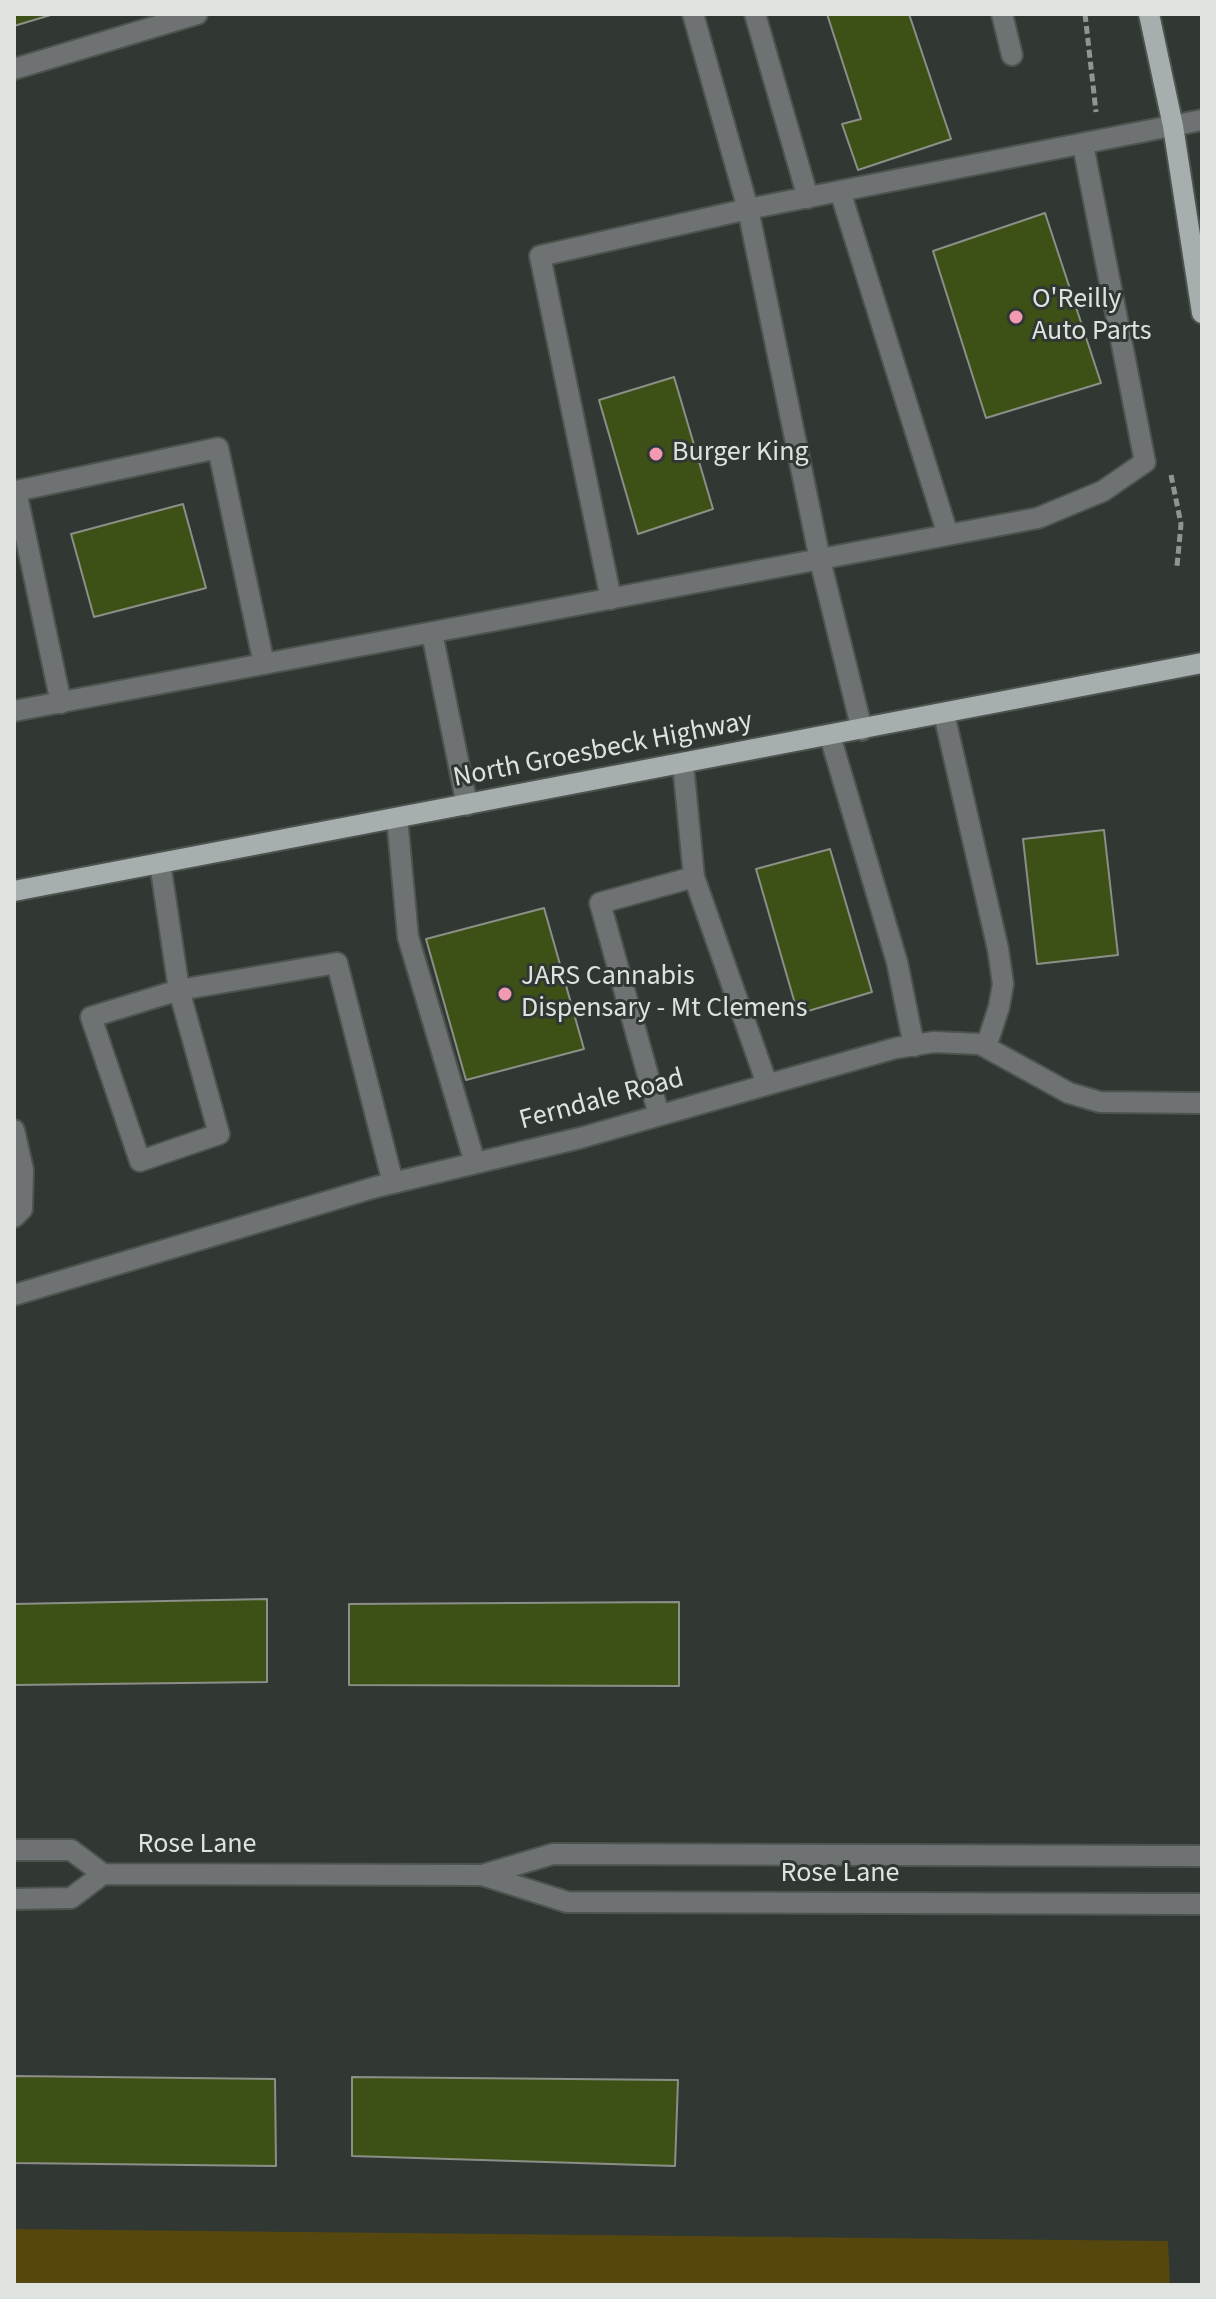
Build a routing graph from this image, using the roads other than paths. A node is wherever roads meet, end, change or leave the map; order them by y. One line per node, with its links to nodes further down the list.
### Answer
1 (197, 14): 7 (street)
2 (693, 14): 13 (street)
3 (755, 14): 12 (street)
4 (1002, 14): 6 (street)
5 (1149, 14): 9 (main road)
6 (1012, 55)
7 (14, 69)
8 (1202, 120): 9 (street)
9 (1173, 126): 10 (street); 14 (main road)
10 (1083, 145): 11 (street); 15 (street)
11 (840, 191): 12 (street); 15 (street)
12 (808, 198): 13 (street)
13 (748, 209): 16 (street); 17 (street)
14 (1202, 313)
15 (948, 535): 16 (street)
16 (820, 560): 17 (street); 24 (street)
17 (611, 599): 18 (street)
18 (432, 633): 20 (street); 27 (street)
19 (1202, 663): 23 (main road, North Groesbeck Highway)
20 (264, 664): 21 (street); 21 (street)
21 (61, 703): 22 (street)
22 (14, 711)
23 (944, 714): 24 (main road, North Groesbeck Highway); 34 (street)
24 (862, 730): 25 (main road, North Groesbeck Highway)
25 (830, 736): 26 (main road, North Groesbeck Highway); 33 (street)
26 (683, 764): 27 (main road, North Groesbeck Highway); 30 (street)
27 (467, 805): 28 (main road, North Groesbeck Highway)
28 (397, 818): 29 (main road, North Groesbeck Highway); 39 (street)
29 (160, 863): 31 (main road, North Groesbeck Highway); 32 (street)
30 (694, 877): 35 (street); 37 (street)
31 (14, 891)
32 (179, 990): 32 (street); 40 (street)
33 (914, 1046): 34 (street, Ferndale Road); 35 (street, Ferndale Road)
34 (986, 1047): 36 (street, Ferndale Road)
35 (767, 1084): 37 (street, Ferndale Road)
36 (1202, 1103)
37 (659, 1115): 39 (street, Ferndale Road)
38 (14, 1130): 41 (street)
39 (475, 1163): 40 (street, Ferndale Road)
40 (393, 1183): 42 (street, Ferndale Road)
41 (14, 1217)
42 (14, 1295)
43 (14, 1850): 45 (street, Rose Lane)
44 (1202, 1856): 46 (street, Rose Lane)
45 (103, 1874): 46 (street, Rose Lane); 47 (street, Rose Lane)
46 (482, 1875): 48 (street, Rose Lane)
47 (14, 1899)
48 (1202, 1904)

